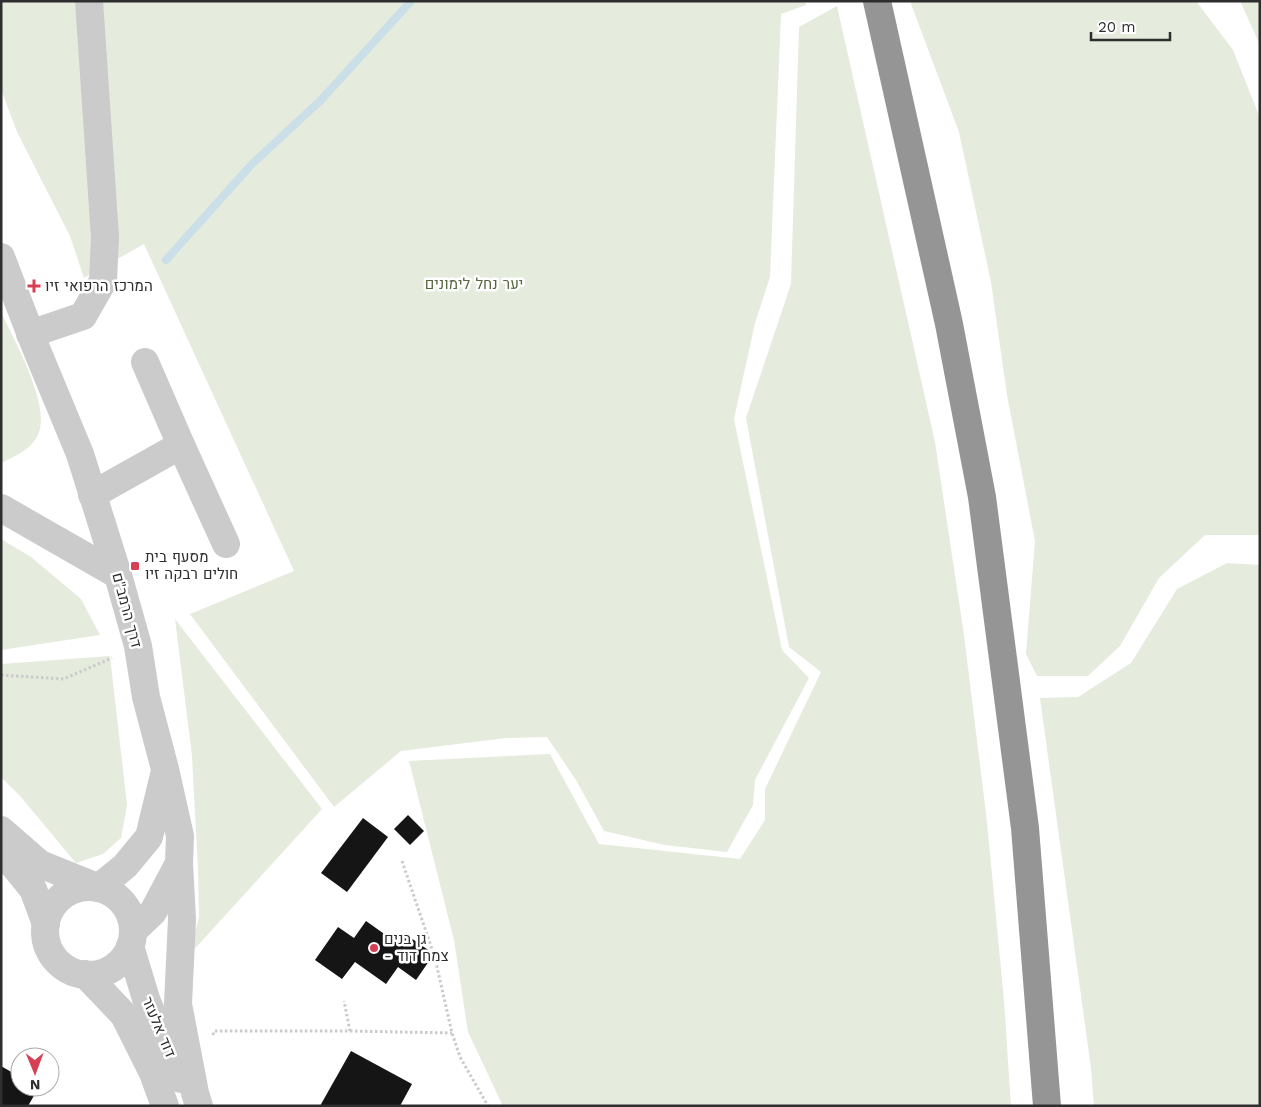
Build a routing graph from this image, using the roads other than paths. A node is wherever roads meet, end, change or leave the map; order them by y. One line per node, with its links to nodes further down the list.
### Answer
1 (89, 1): 6 (street)
2 (877, 1): 24 (highway)
3 (1, 250): 6 (street)
4 (1, 257): 6 (street, דרך הרמב"ם)
5 (1, 263): 6 (street)
6 (34, 342): 9 (street, דרך הרמב"ם)
7 (145, 362): 8 (street)
8 (181, 445): 9 (street); 11 (street)
9 (92, 495): 12 (street, דרך הרמב"ם)
10 (1, 508): 12 (street)
11 (226, 544)
12 (118, 575): 13 (street, דרך הרמב"ם)
13 (165, 769): 16 (street, דרך הרמב"ם); 17 (street, דרך הרמב"ם)
14 (1, 830): 17 (street)
15 (1, 850): 18 (street)
16 (179, 863): 19 (street, דרך הרמב"ם); 23 (street)
17 (98, 888): 18 (street); 19 (street)
18 (46, 924): 20 (street)
19 (132, 938): 20 (street); 22 (street, דוד אלעזר)
20 (85, 974): 21 (street, דוד אלעזר)
21 (165, 1106)
22 (193, 1106)
23 (199, 1106)
24 (1047, 1106)

